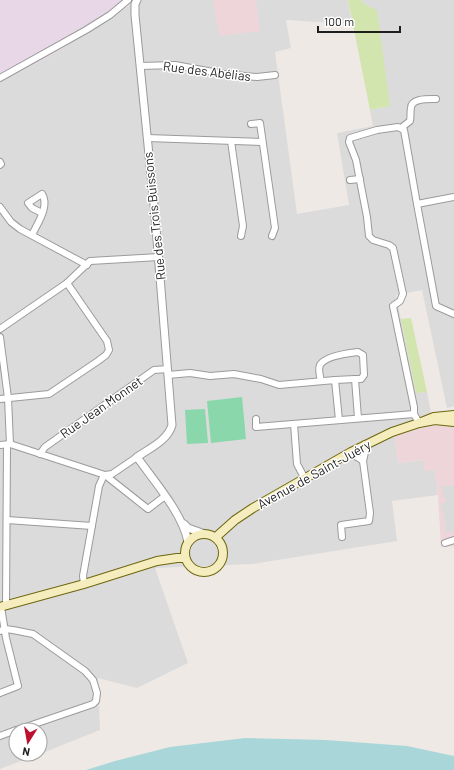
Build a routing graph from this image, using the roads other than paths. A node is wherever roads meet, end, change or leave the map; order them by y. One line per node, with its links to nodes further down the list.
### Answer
1 (128, 0): 3 (street)
2 (136, 2): 3 (street); 4 (street, Rue des Trois Buissons)
3 (123, 5): 6 (street)
4 (140, 66): 5 (street, Rue des Abélias); 10 (street, Rue des Trois Buissons)
5 (275, 75)
6 (0, 78)
7 (436, 99): 9 (street)
8 (251, 124): 12 (street)
9 (401, 128): 15 (street); 18 (street)
10 (147, 138): 11 (street); 24 (street, Rue des Trois Buissons)
11 (231, 141): 12 (street); 22 (street)
12 (262, 142): 23 (street)
13 (0, 162): 14 (street)
14 (0, 165)
15 (360, 179): 16 (street); 36 (street)
16 (350, 180)
17 (454, 197): 18 (street)
18 (417, 204): 27 (street)
19 (0, 206): 21 (street)
20 (42, 213): 21 (street)
21 (32, 235): 25 (street)
22 (241, 236)
23 (272, 236)
24 (159, 257): 25 (street); 30 (street, Rue des Trois Buissons)
25 (87, 265): 26 (street)
26 (67, 283): 28 (street); 34 (street)
27 (454, 314)
28 (0, 329)
29 (0, 337): 34 (street)
30 (168, 372): 33 (street, Rue Jean Monnet); 48 (street, Rue Jean Monnet); 49 (street, Rue des Trois Buissons)
31 (355, 379): 32 (street, Rue Jean Monnet); 33 (street); 38 (street)
32 (335, 380): 33 (street, Rue Jean Monnet); 40 (street)
33 (321, 381)
34 (8, 398): 35 (street); 44 (street)
35 (0, 399)
36 (414, 414): 38 (street); 42 (street)
37 (454, 415): 42 (main road, Avenue de Saint-Juéry)
38 (358, 418): 40 (street)
39 (256, 419): 43 (street)
40 (339, 420): 43 (street)
41 (454, 422): 42 (main road, Avenue de Saint-Juéry)
42 (419, 423): 45 (main road, Avenue de Saint-Juéry)
43 (294, 424): 52 (street)
44 (9, 444): 46 (street); 48 (street); 53 (street)
45 (365, 444): 47 (main road, Avenue de Saint-Juéry); 50 (street)
46 (0, 445)
47 (351, 452): 50 (street); 52 (main road, Avenue de Saint-Juéry)
48 (40, 454): 51 (street)
49 (137, 457): 51 (street); 55 (street)
50 (363, 461): 61 (street)
51 (105, 475): 55 (street); 58 (street)
52 (305, 479): 60 (main road, Avenue de Saint-Juéry)
53 (7, 482): 54 (street); 57 (street)
54 (0, 483)
55 (165, 496): 56 (street)
56 (179, 518): 59 (street); 63 (street)
57 (8, 520): 58 (street); 67 (street)
58 (92, 526): 66 (street)
59 (205, 534): 60 (main road); 63 (main road)
60 (216, 537): 65 (main road)
61 (342, 537)
62 (454, 540): 64 (street)
63 (188, 542): 65 (main road)
64 (445, 543)
65 (185, 558): 66 (main road)
66 (84, 584): 67 (main road)
67 (2, 607): 68 (street)
68 (3, 630): 69 (street); 70 (street)
69 (0, 693)
70 (40, 722)

